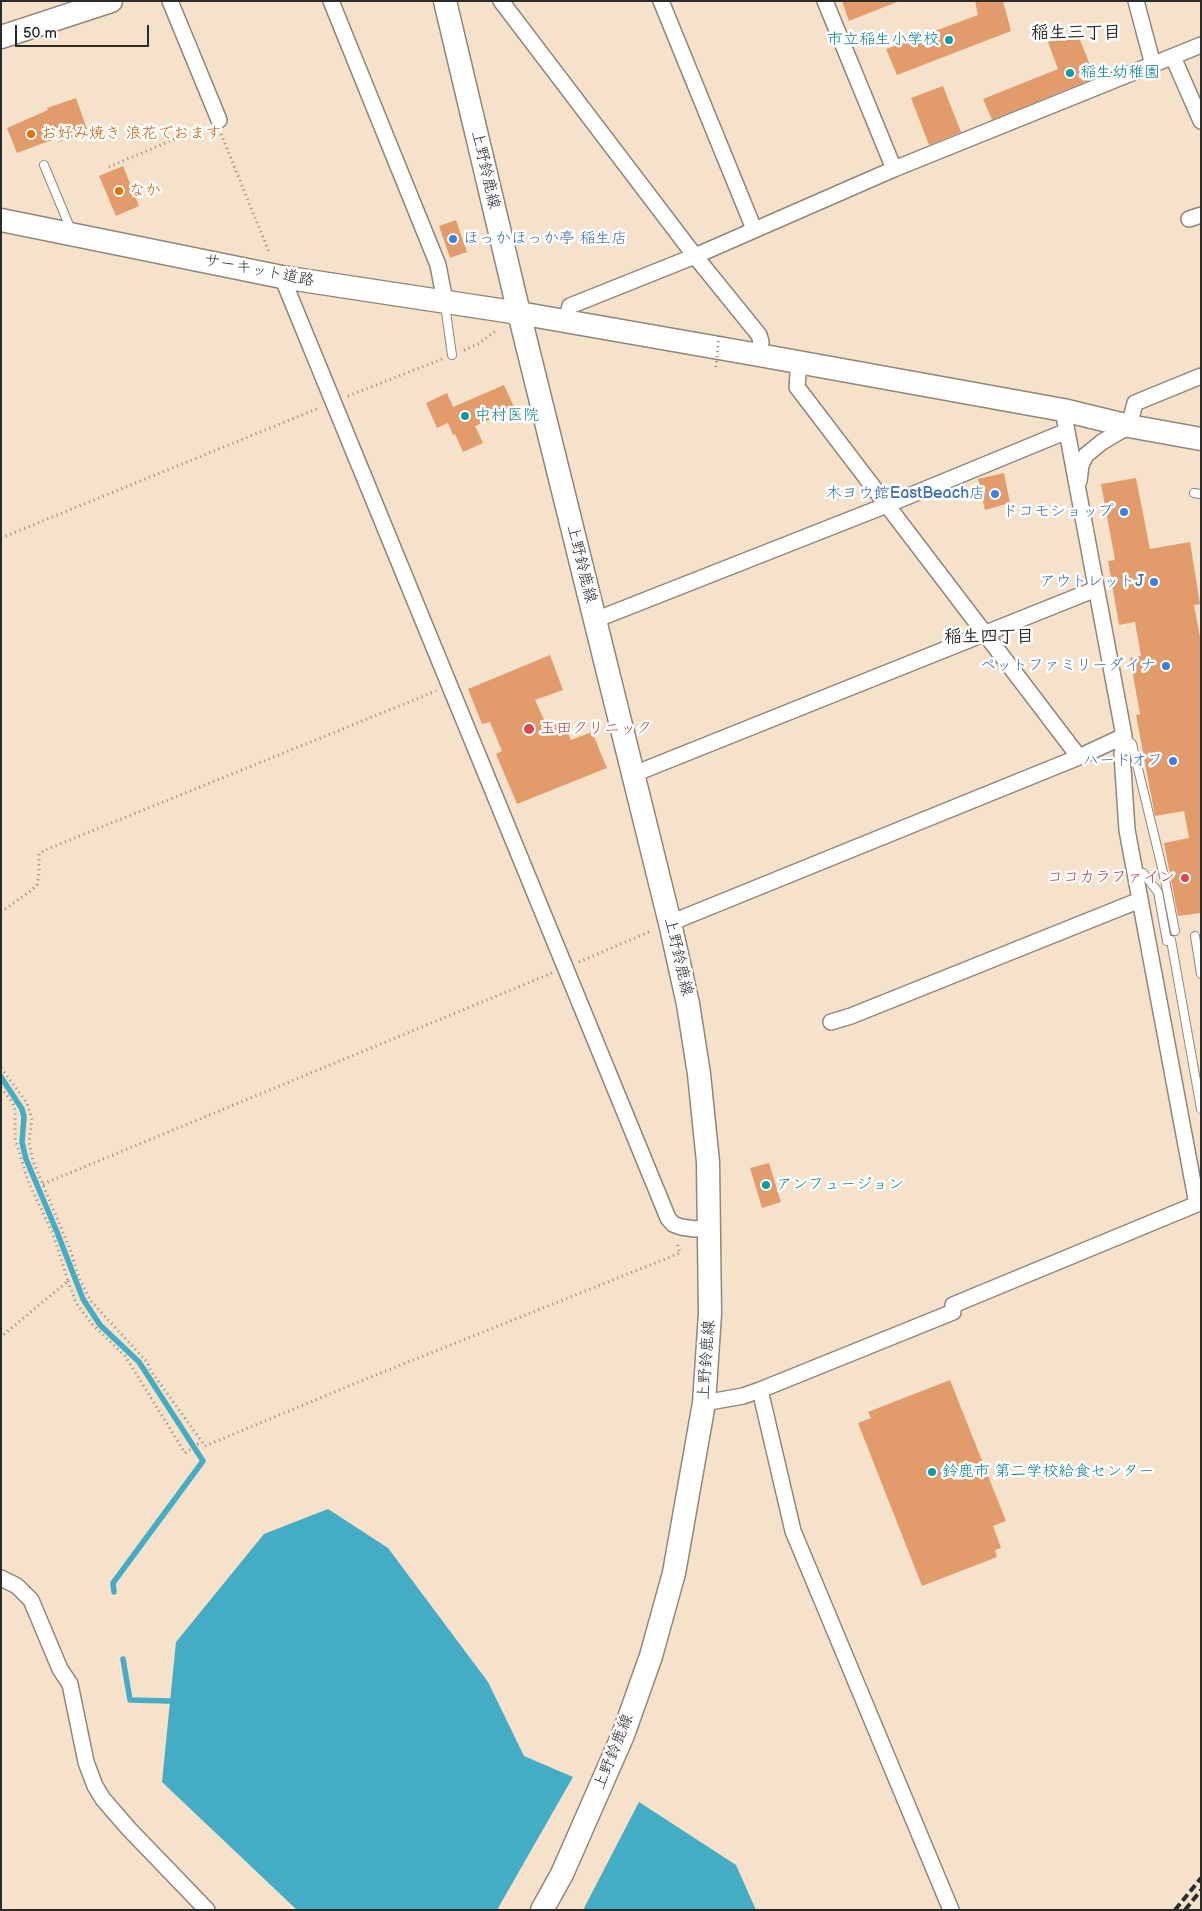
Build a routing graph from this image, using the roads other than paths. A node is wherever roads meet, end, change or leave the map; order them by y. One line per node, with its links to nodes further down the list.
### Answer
1 (111, 1): 9 (main road)
2 (170, 1): 13 (street)
3 (331, 1): 22 (street)
4 (445, 1): 23 (main road, 上野鈴鹿線)
5 (501, 1): 20 (street)
6 (661, 1): 18 (street)
7 (825, 1): 16 (street)
8 (1136, 1): 12 (street)
9 (1, 37)
10 (1201, 45): 11 (street)
11 (1173, 57): 12 (street); 14 (street)
12 (1153, 65): 16 (street)
13 (217, 120)
14 (1201, 121)
15 (44, 165): 19 (lane)
16 (894, 169): 18 (street)
17 (1, 220): 19 (main road, サーキット道路)
18 (754, 229): 20 (street)
19 (73, 234): 21 (main road, サーキット道路)
20 (695, 256): 24 (street); 26 (street)
21 (282, 277): 22 (main road, サーキット道路); 48 (street)
22 (445, 301): 23 (main road, サーキット道路); 25 (lane)
23 (519, 313): 24 (main road, サーキット道路); 35 (main road, 上野鈴鹿線)
24 (566, 321): 26 (main road, サーキット道路)
25 (452, 355)
26 (759, 355): 27 (main road, サーキット道路)
27 (800, 362): 29 (main road, サーキット道路); 33 (street)
28 (1201, 376): 30 (street)
29 (1065, 420): 30 (main road, サーキット道路); 32 (street); 33 (street)
30 (1129, 426): 31 (main road, サーキット道路); 32 (street)
31 (1201, 439)
32 (1077, 490): 34 (street)
33 (887, 505): 35 (street); 36 (street)
34 (1096, 589): 36 (street); 37 (street)
35 (595, 620): 39 (main road, 上野鈴鹿線)
36 (986, 633): 38 (street); 39 (street)
37 (1124, 736): 38 (street); 40 (street); 43 (lane)
38 (1079, 757): 42 (street)
39 (634, 774): 42 (main road, 上野鈴鹿線)
40 (1135, 872): 41 (street); 47 (lane)
41 (1140, 900): 46 (street); 49 (street)
42 (670, 923): 48 (main road, 上野鈴鹿線)
43 (1175, 932)
44 (1195, 936): 45 (lane)
45 (1201, 974)
46 (831, 1022)
47 (1201, 1109)
48 (710, 1227): 50 (main road, 上野鈴鹿線)
49 (760, 1390): 50 (street); 54 (street)
50 (704, 1403): 53 (main road, 上野鈴鹿線)
51 (1, 1578): 52 (street)
52 (207, 1910)
53 (542, 1910)
54 (951, 1910)

